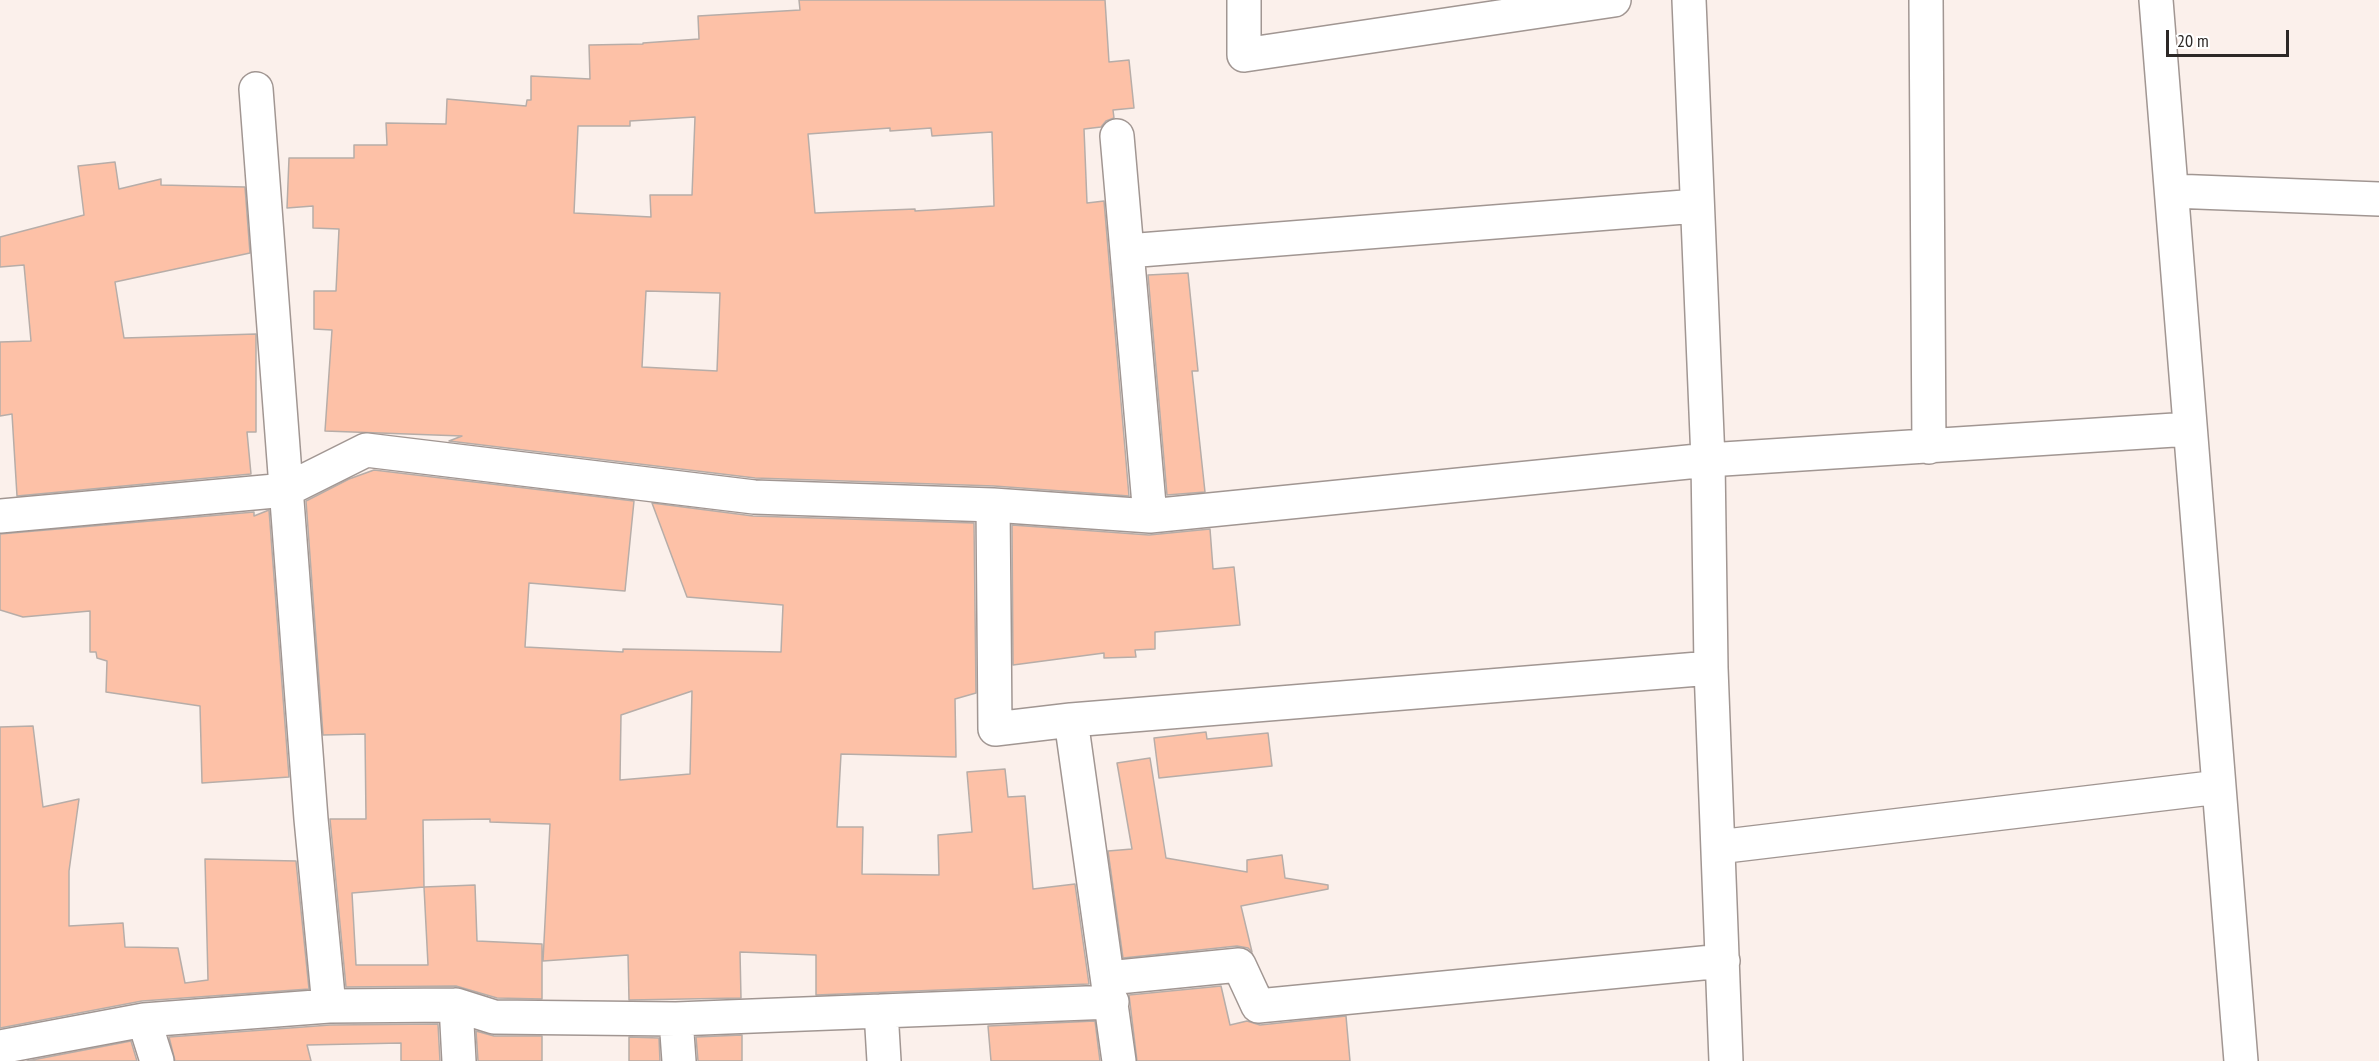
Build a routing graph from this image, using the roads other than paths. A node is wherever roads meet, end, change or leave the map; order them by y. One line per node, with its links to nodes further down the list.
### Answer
1 (1244, 0): 2 (street)
2 (1614, 0)
3 (1689, 0): 10 (street)
4 (1926, 0): 13 (street)
5 (2156, 0): 8 (street)
6 (256, 89): 15 (street)
7 (1117, 135): 11 (street)
8 (2172, 191): 9 (street); 12 (street)
9 (2379, 199)
10 (1697, 206): 11 (street); 14 (street)
11 (1127, 251): 18 (street)
12 (2190, 429): 13 (street); 21 (street)
13 (1929, 447): 14 (street)
14 (1708, 460): 18 (street); 19 (street)
15 (286, 490): 16 (street); 17 (street); 26 (street)
16 (993, 505): 18 (street); 20 (street)
17 (0, 516)
18 (1150, 516)
19 (1711, 668): 20 (street); 22 (street)
20 (1071, 720): 24 (street)
21 (2219, 787): 22 (street); 37 (street)
22 (1718, 847): 23 (street)
23 (1723, 961): 24 (street); 36 (street)
24 (1110, 990): 27 (street); 35 (street)
25 (456, 1005): 26 (street); 28 (street); 32 (street)
26 (328, 1006): 29 (street)
27 (881, 1011): 28 (street); 34 (street)
28 (676, 1019): 33 (street)
29 (144, 1020): 30 (street); 31 (street)
30 (0, 1047)
31 (157, 1061)
32 (459, 1061)
33 (679, 1061)
34 (884, 1061)
35 (1119, 1061)
36 (1726, 1061)
37 (2241, 1061)

